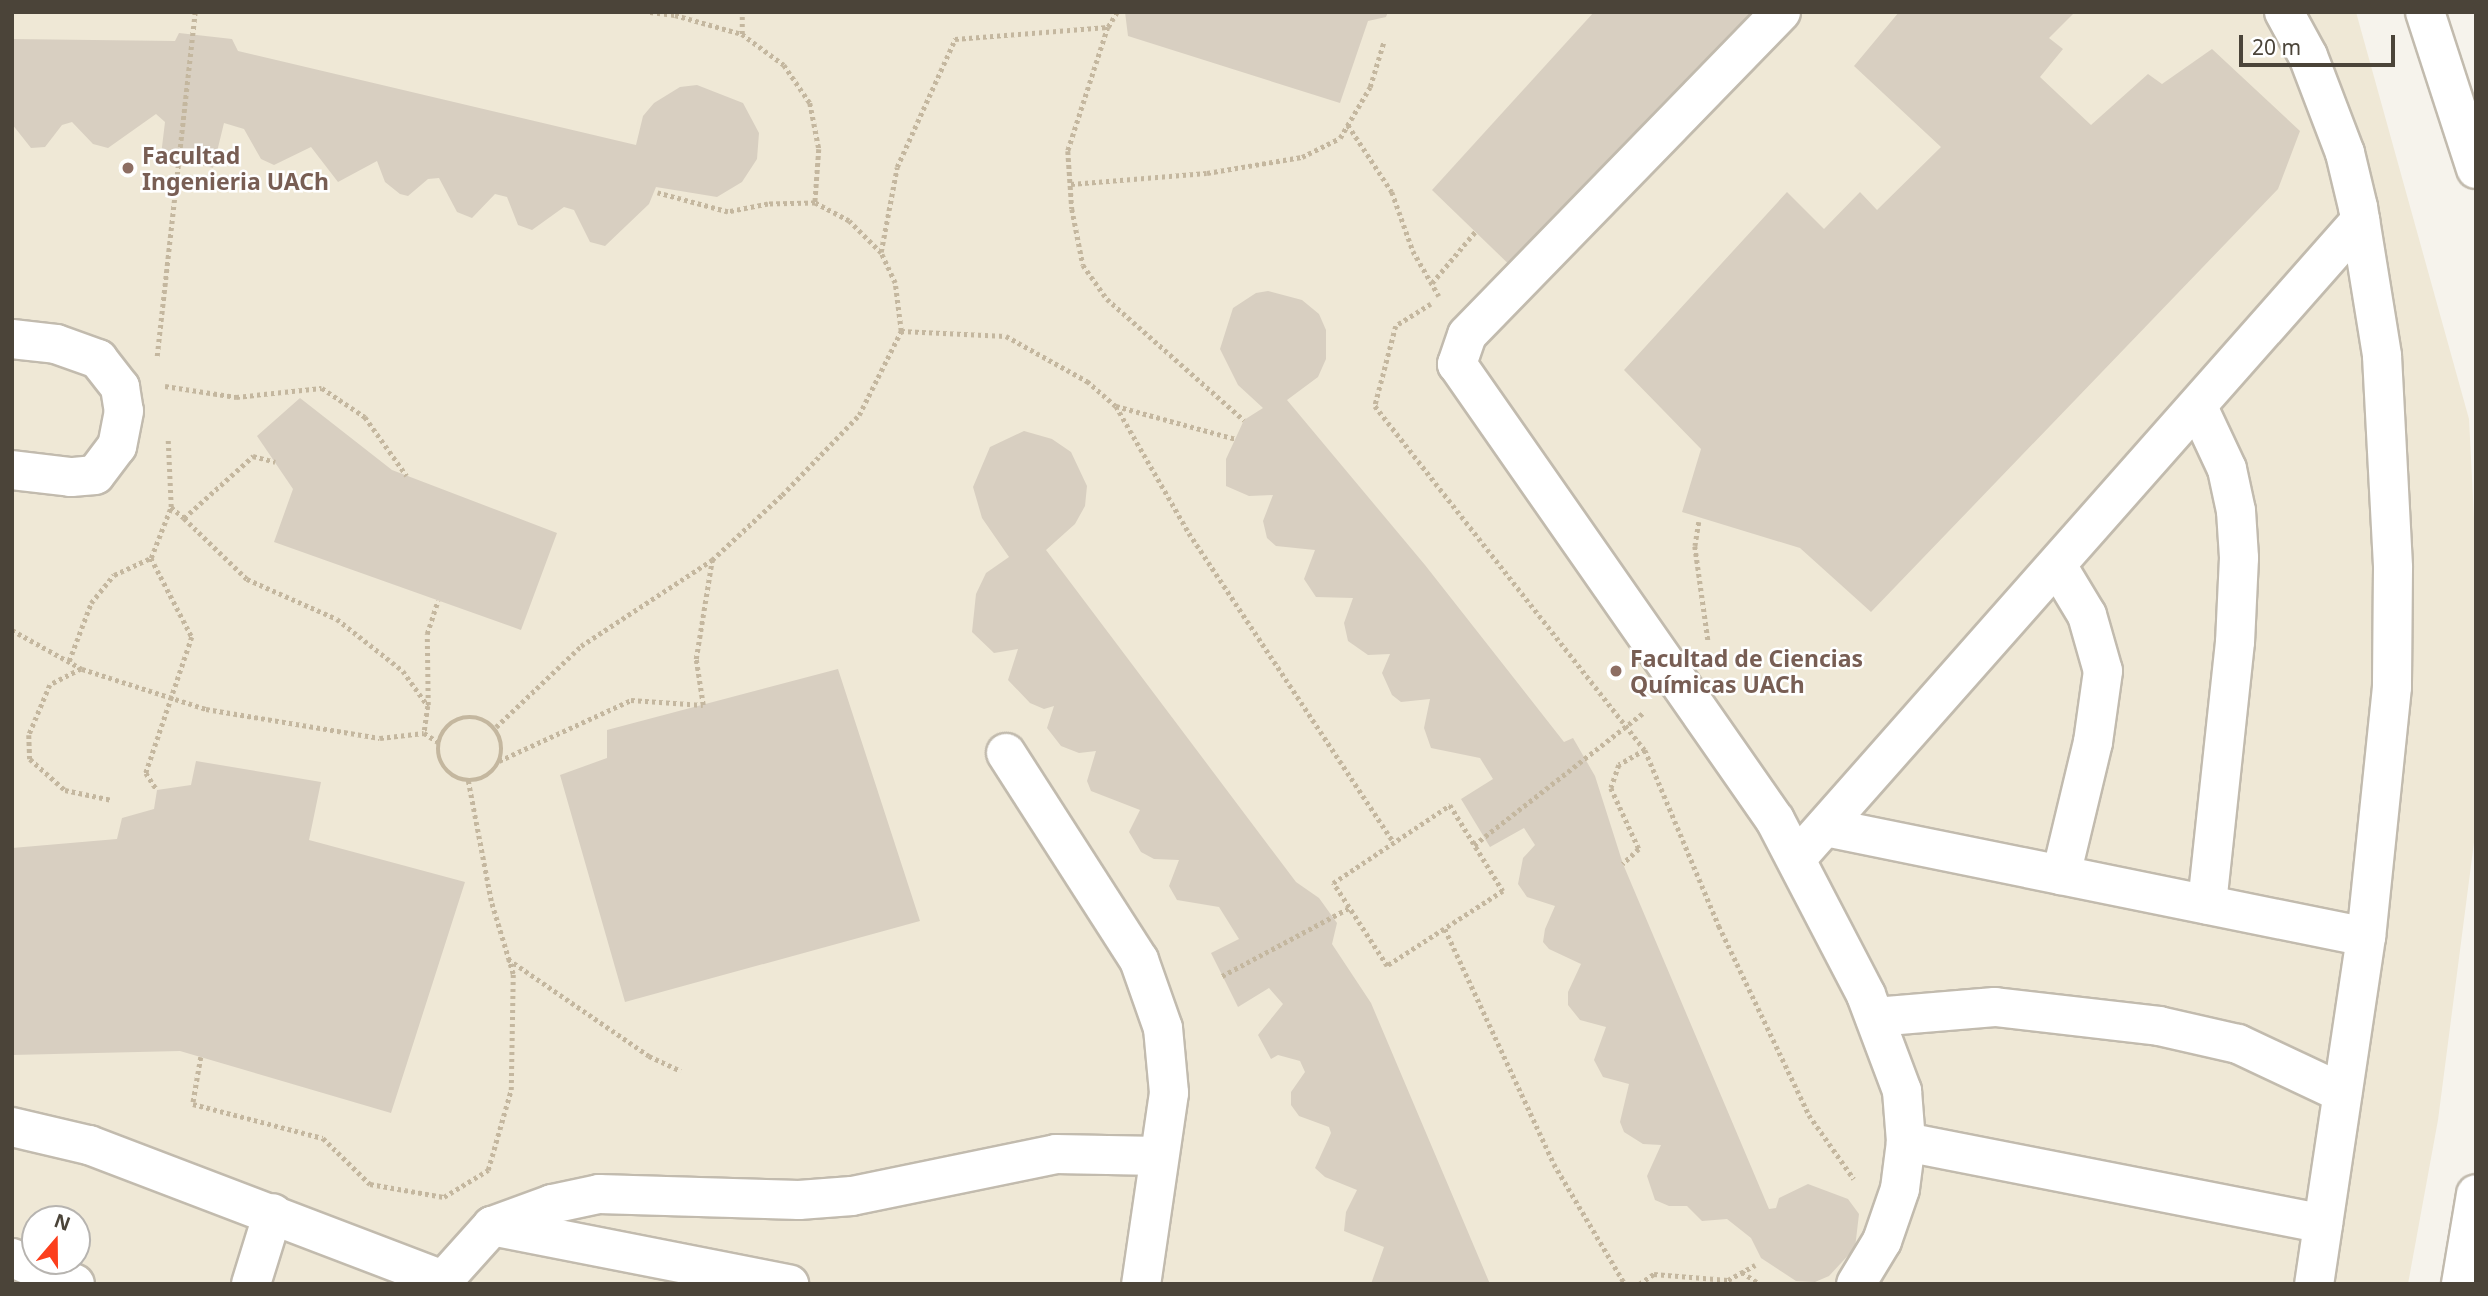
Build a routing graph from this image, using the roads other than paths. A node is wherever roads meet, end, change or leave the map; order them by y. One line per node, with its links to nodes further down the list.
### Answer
1 (1781, 12): 12 (street)
2 (2284, 12): 5 (street)
3 (2425, 12): 4 (street)
4 (2476, 169)
5 (2360, 221): 7 (street); 15 (street)
6 (12, 339): 8 (street)
7 (2198, 407): 9 (street); 14 (street)
8 (12, 470)
9 (2058, 567): 11 (street); 13 (street)
10 (1006, 753): 20 (street)
11 (1825, 827): 12 (street); 13 (street)
12 (1796, 859): 16 (street)
13 (2061, 875): 14 (street)
14 (2207, 905): 15 (street)
15 (2366, 937): 17 (street)
16 (1875, 1017): 17 (street); 19 (street)
17 (2342, 1093): 23 (street)
18 (12, 1127): 22 (street)
19 (1906, 1142): 23 (street); 31 (street)
20 (1159, 1156): 24 (street); 30 (street)
21 (2476, 1194): 33 (street)
22 (273, 1213): 26 (street); 28 (street)
23 (2323, 1224): 32 (street)
24 (492, 1226): 26 (street); 29 (street)
25 (12, 1258): 27 (street)
26 (441, 1282)
27 (75, 1284)
28 (251, 1284)
29 (789, 1284)
30 (1141, 1284)
31 (1856, 1284)
32 (2314, 1284)
33 (2461, 1284)

